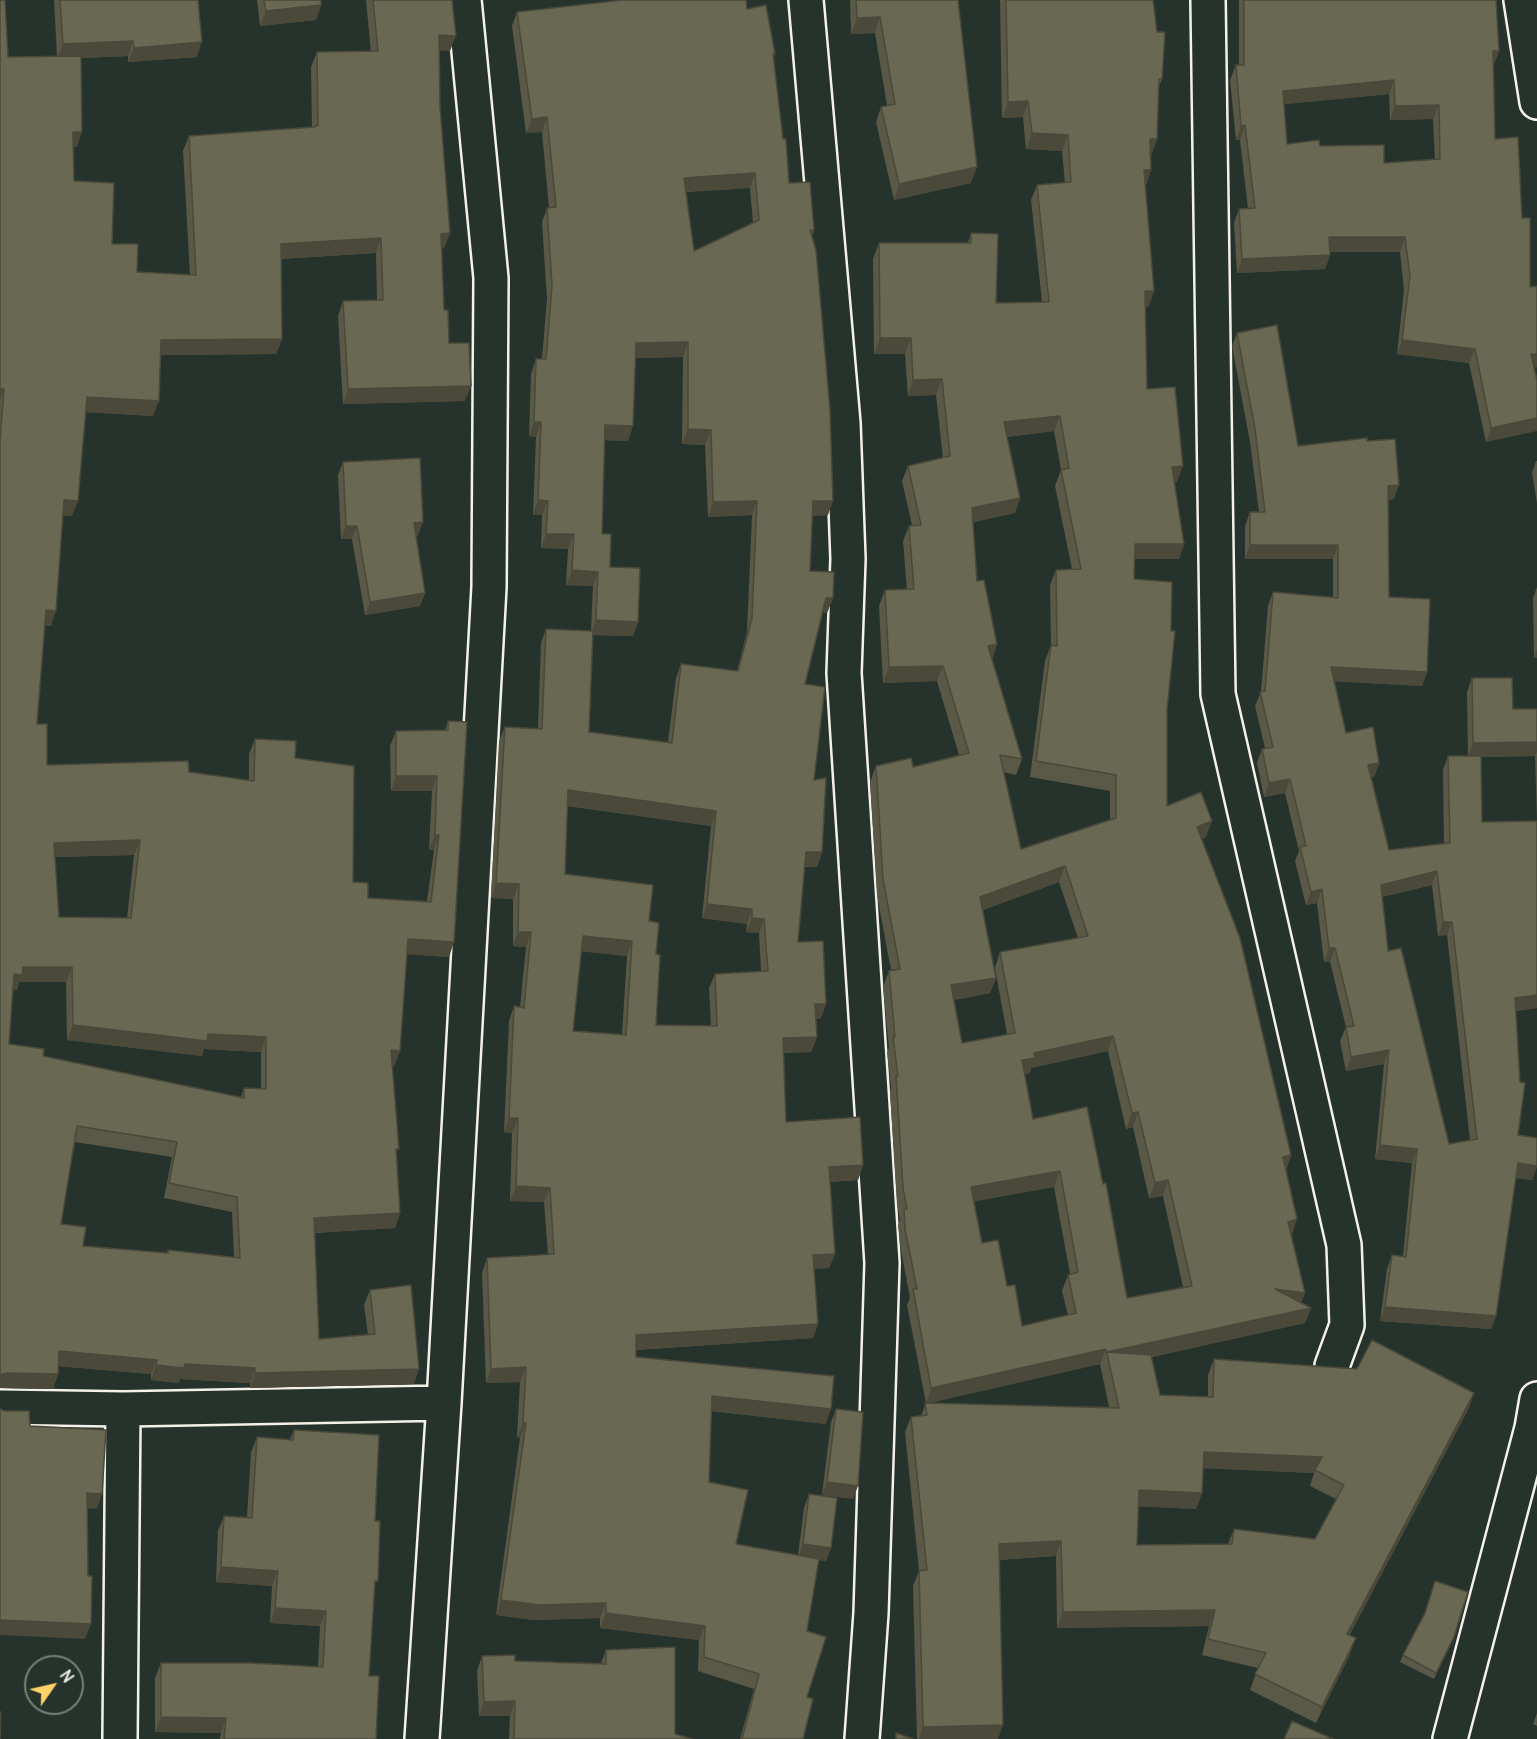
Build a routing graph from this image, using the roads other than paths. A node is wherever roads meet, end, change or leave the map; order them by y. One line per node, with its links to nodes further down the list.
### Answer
1 (464, 0): 8 (street)
2 (806, 0): 13 (street)
3 (1208, 0): 6 (street)
4 (1521, 0): 5 (street)
5 (1537, 102)
6 (1332, 1366)
7 (1537, 1400): 14 (street)
8 (444, 1403): 10 (street); 12 (street)
9 (0, 1407): 10 (street)
10 (123, 1409): 11 (street)
11 (120, 1739)
12 (422, 1739)
13 (862, 1739)
14 (1450, 1739)

